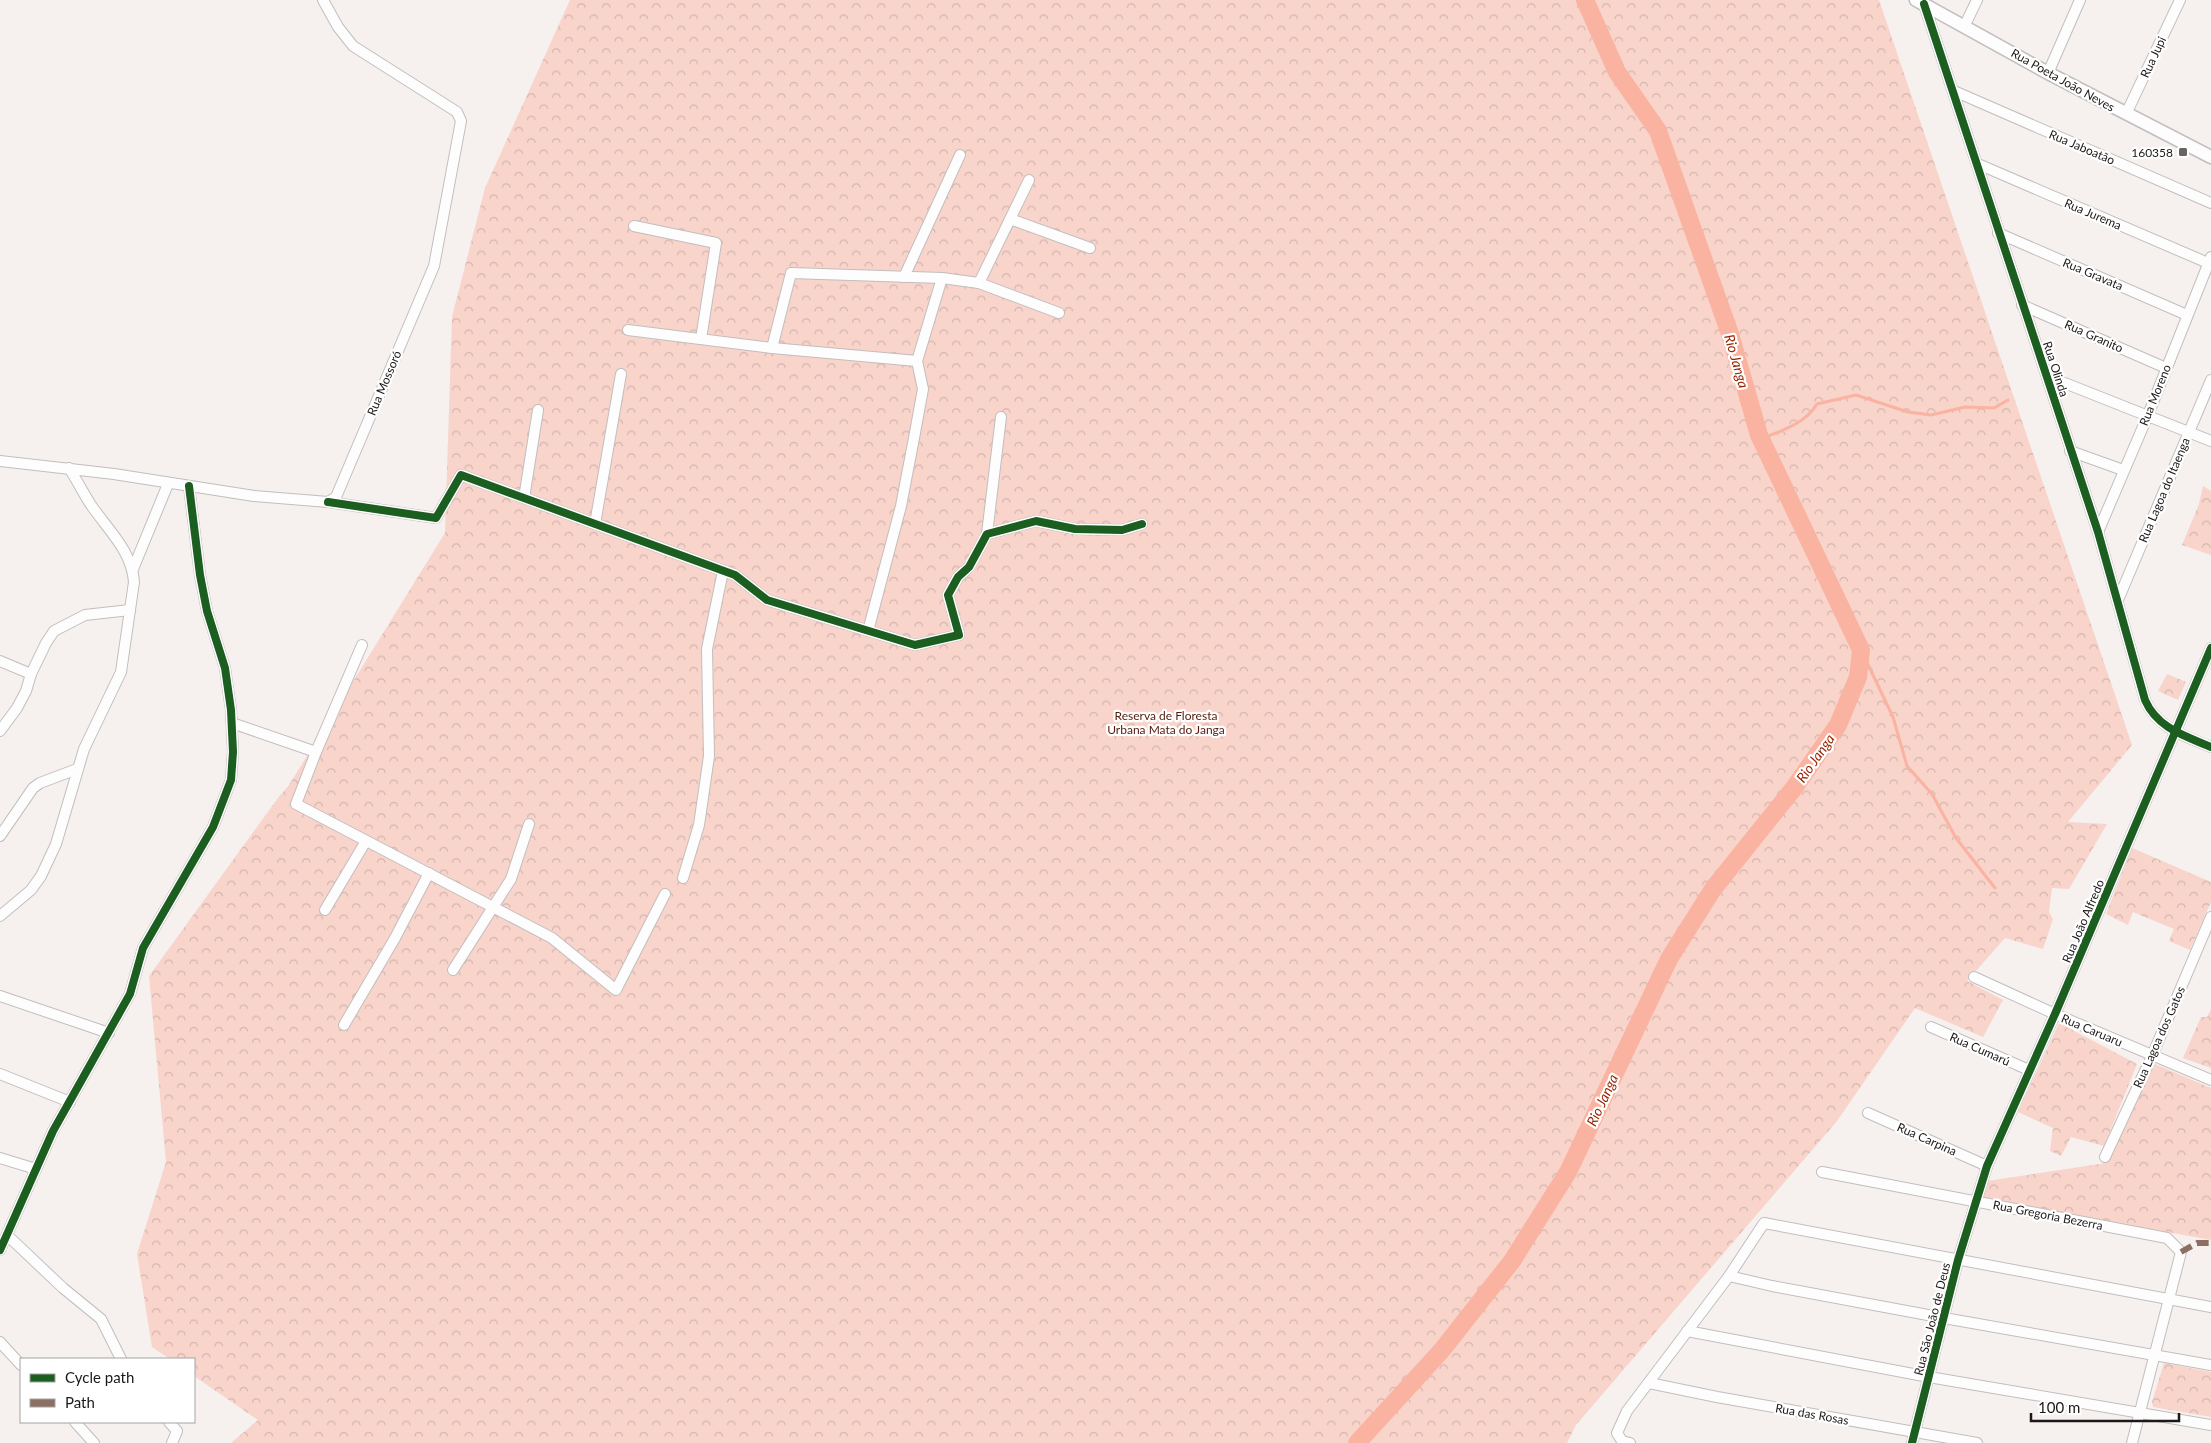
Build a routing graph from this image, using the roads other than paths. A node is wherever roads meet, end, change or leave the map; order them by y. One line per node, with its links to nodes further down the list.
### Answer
1 (324, 0): 46 (street, Rua Mossoró)
2 (1977, 0): 6 (street)
3 (2080, 0): 7 (street)
4 (2180, 0): 9 (street, Rua Jupi)
5 (1920, 2): 6 (main road, Rua Poeta João Neves); 8 (street, Rua Olinda)
6 (1965, 26): 7 (main road, Rua Poeta João Neves)
7 (2048, 73): 9 (main road, Rua Poeta João Neves)
8 (1954, 92): 12 (street, Rua Olinda); 14 (street, Rua Jaboatão)
9 (2126, 114): 11 (main road, Rua Poeta João Neves)
10 (960, 155): 20 (street)
11 (2211, 157)
12 (1978, 164): 17 (street, Rua Olinda); 19 (street, Rua Jurema)
13 (1029, 180): 15 (street)
14 (2211, 203)
15 (1010, 219): 18 (street); 22 (street)
16 (634, 226): 27 (street)
17 (1998, 233): 23 (street, Rua Olinda); 25 (street, Rua Gravata)
18 (1090, 248)
19 (2210, 260): 25 (street, Rua Moreno)
20 (904, 277): 21 (street); 28 (street)
21 (942, 278): 22 (street); 29 (street)
22 (979, 284): 24 (street)
23 (2022, 305): 30 (street, Rua Granito); 32 (street, Rua Olinda)
24 (1059, 313)
25 (2187, 315): 30 (street, Rua Moreno)
26 (628, 330): 27 (street)
27 (701, 339): 28 (street)
28 (772, 348): 29 (street)
29 (917, 361): 55 (street)
30 (2166, 368): 35 (street, Rua Moreno)
31 (620, 374): 47 (street)
32 (2047, 376): 35 (street); 39 (street, Rua Olinda)
33 (2211, 380): 37 (street, Rua Lagoa do Itaenga)
34 (538, 410): 45 (street)
35 (2148, 415): 37 (street); 42 (street, Rua Moreno)
36 (1001, 417): 50 (street)
37 (2189, 432): 38 (street); 53 (street, Rua Lagoa do Itaenga)
38 (2211, 441)
39 (2070, 452): 42 (street); 49 (street, Rua Olinda)
40 (0, 461): 41 (street)
41 (69, 468): 43 (street); 51 (street)
42 (2123, 470): 49 (street, Rua Moreno)
43 (168, 484): 44 (street); 51 (street)
44 (188, 486): 46 (street); 60 (street)
45 (524, 498): 46 (street); 47 (street)
46 (328, 502)
47 (595, 524): 52 (street)
48 (1142, 524): 50 (street)
49 (2098, 532): 53 (street, Rua Olinda)
50 (987, 534): 55 (street)
51 (133, 569): 54 (street)
52 (723, 571): 55 (street); 70 (street)
53 (2118, 600): 62 (street, Rua Olinda)
54 (130, 610): 59 (street); 65 (street)
55 (868, 631)
56 (362, 645): 64 (street)
57 (2211, 648): 62 (street, Rua João Alfredo)
58 (0, 661): 59 (street)
59 (31, 674): 61 (street)
60 (232, 723): 64 (street); 82 (street)
61 (0, 731)
62 (2175, 732): 63 (street, Rua Olinda); 79 (street, Rua João Alfredo)
63 (2211, 747)
64 (316, 752): 68 (street)
65 (77, 769): 67 (street); 74 (street)
66 (529, 824): 72 (street)
67 (0, 836)
68 (366, 841): 69 (street); 73 (street)
69 (429, 873): 72 (street); 80 (street)
70 (683, 878)
71 (665, 894): 72 (street)
72 (494, 908): 76 (street)
73 (325, 910)
74 (0, 916)
75 (2211, 917): 83 (street, Rua Lagoa dos Gatos)
76 (454, 970)
77 (1974, 977): 79 (street, Rua Caruaru)
78 (0, 996): 82 (street)
79 (2055, 1014): 83 (street, Rua Caruaru); 84 (street, Rua João Alfredo)
80 (344, 1025)
81 (1930, 1027): 84 (street, Rua Cumarú)
82 (109, 1033): 87 (street)
83 (2152, 1056): 86 (street, Rua Caruaru); 89 (street, Rua Lagoa dos Gatos)
84 (2029, 1070): 91 (street, Rua João Alfredo)
85 (0, 1074): 87 (street)
86 (2211, 1080)
87 (70, 1102): 92 (street)
88 (1868, 1112): 91 (street, Rua Carpina)
89 (2105, 1157)
90 (0, 1158): 92 (street)
91 (1987, 1166): 94 (street, Rua João Alfredo)
92 (36, 1169): 95 (street)
93 (1822, 1172): 94 (street, Rua Gregoria Bezerra)
94 (1975, 1201): 97 (street, Rua São João de Deus); 99 (street, Rua Gregoria Bezerra)
95 (7, 1234): 96 (street); 105 (street)
96 (0, 1250)
97 (1958, 1260): 98 (street); 99 (street); 101 (street, Rua São João de Deus)
98 (1729, 1276): 101 (street); 102 (street)
99 (2169, 1299): 100 (street); 104 (street)
100 (2211, 1307)
101 (1944, 1318): 104 (street); 108 (street, Rua São João de Deus)
102 (1688, 1331): 108 (street); 109 (street)
103 (0, 1342): 106 (street)
104 (2153, 1356): 107 (street); 110 (street)
105 (120, 1358)
106 (20, 1364)
107 (2211, 1365)
108 (1929, 1378): 110 (street); 114 (street, Rua São João de Deus)
109 (1649, 1382): 114 (street, Rua das Rosas); 117 (street)
110 (2139, 1413): 113 (street); 120 (street)
111 (75, 1423): 115 (street)
112 (171, 1423): 116 (street)
113 (2211, 1424)
114 (1914, 1432): 118 (street, Rua São João de Deus); 119 (street, Rua das Rosas)
115 (94, 1443)
116 (172, 1443)
117 (1630, 1443)
118 (1912, 1443)
119 (1977, 1443)
120 (2132, 1443)

